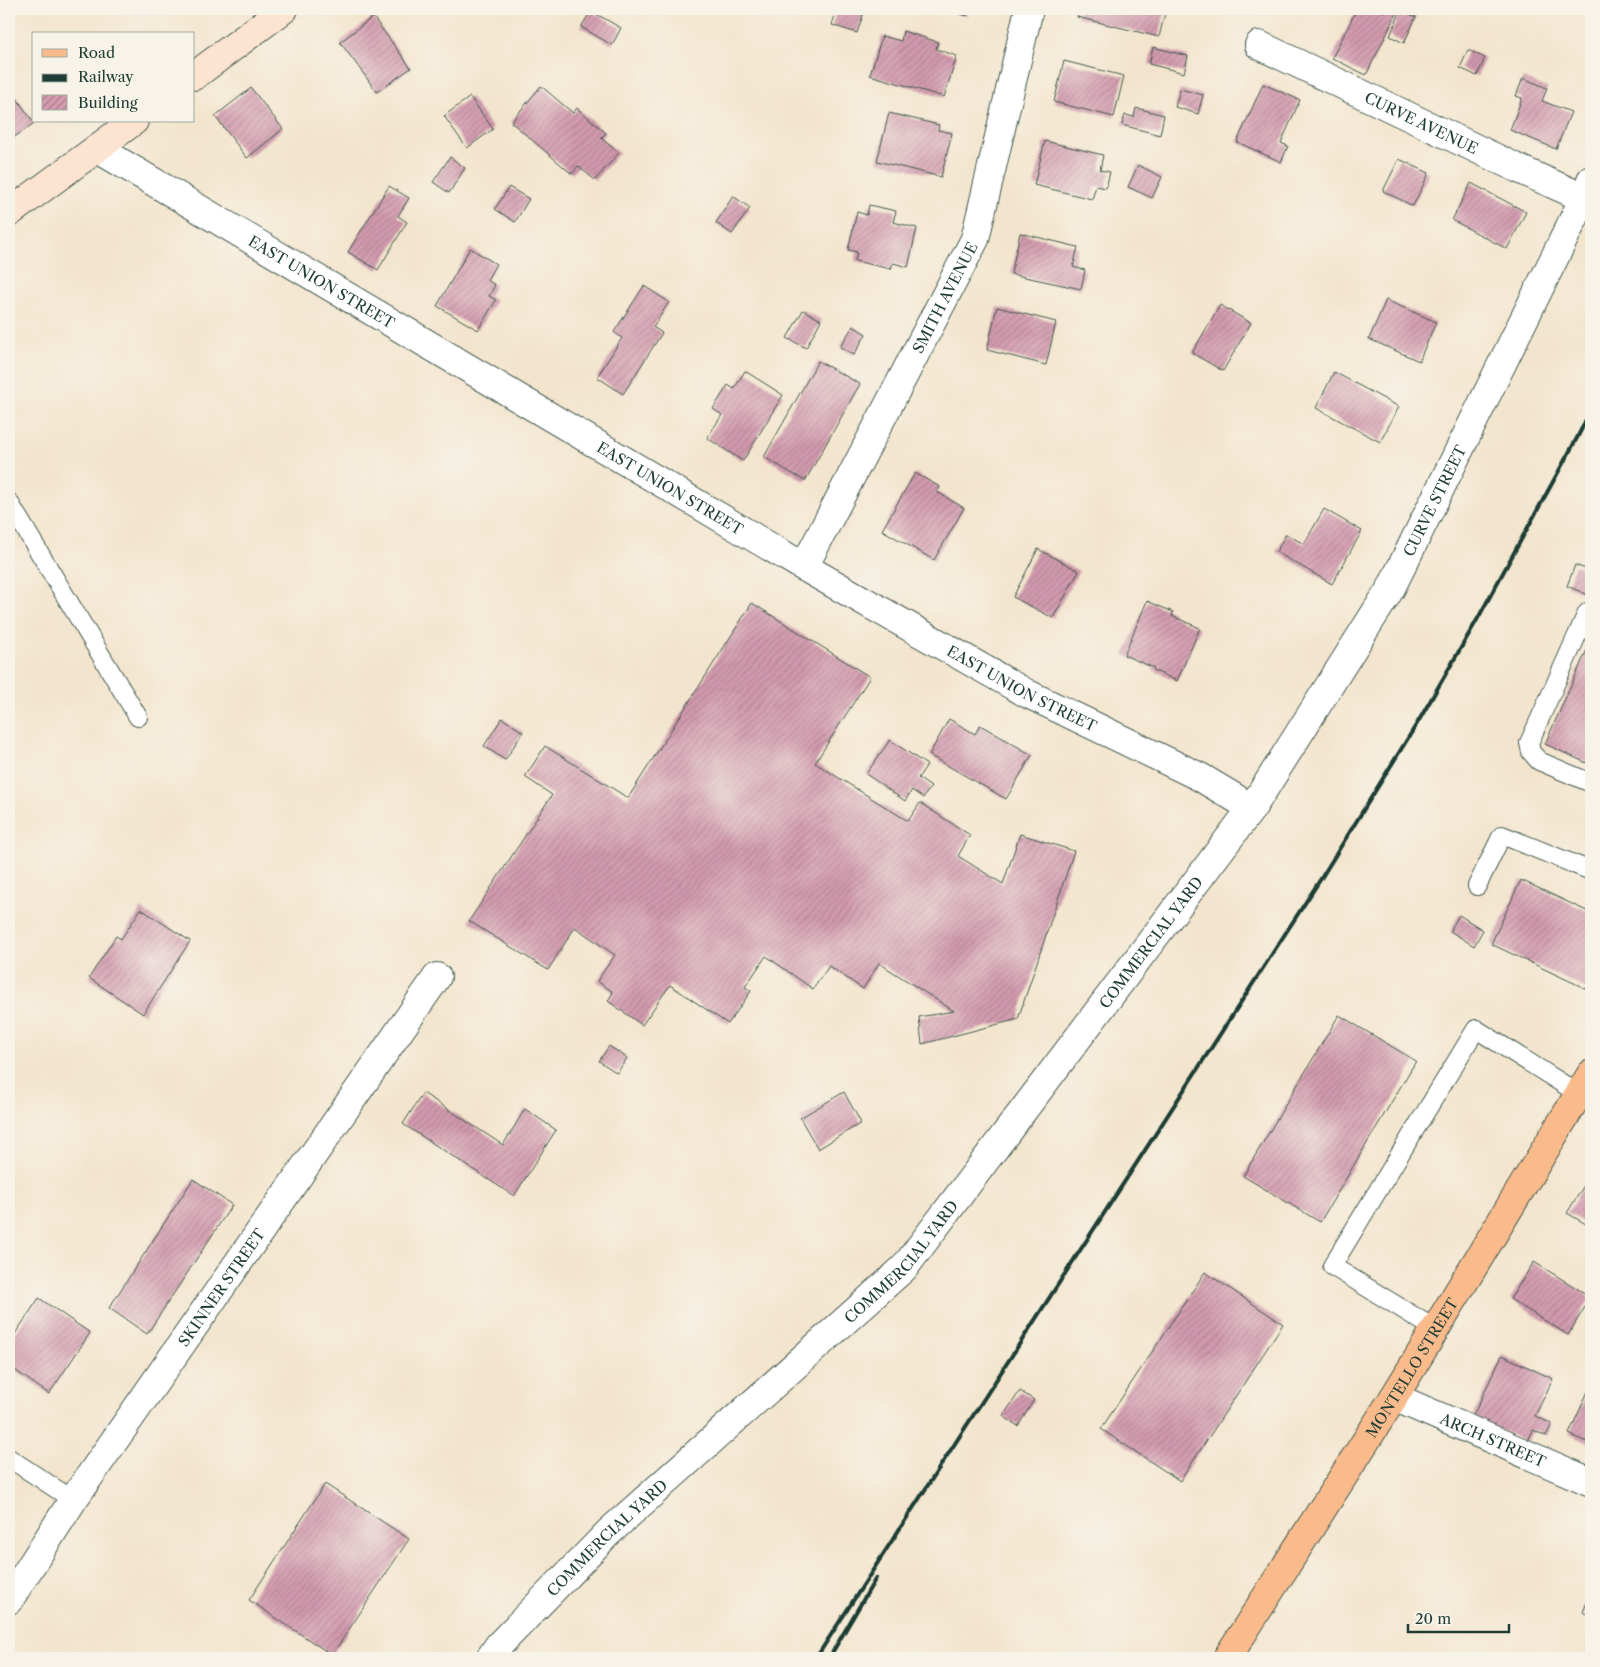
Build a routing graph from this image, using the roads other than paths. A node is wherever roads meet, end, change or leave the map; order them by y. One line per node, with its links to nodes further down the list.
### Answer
1 (284, 9): 4 (main road)
2 (1029, 9): 10 (street, SMITH AVENUE)
3 (1260, 45): 7 (street, CURVE AVENUE)
4 (195, 75)
5 (133, 122): 6 (main road)
6 (98, 148): 8 (main road); 10 (street, EAST UNION STREET)
7 (1588, 189): 14 (street, CURVE STREET)
8 (9, 213)
9 (9, 502): 12 (lane)
10 (804, 567): 14 (street, EAST UNION STREET)
11 (1591, 610): 13 (lane)
12 (138, 716)
13 (1591, 783)
14 (1252, 808): 25 (street, COMMERCIAL YARD)
15 (1591, 871): 16 (lane)
16 (1477, 886)
17 (437, 977): 23 (street, SKINNER STREET)
18 (1585, 1084): 19 (main road, MONTELLO STREET); 19 (lane)
19 (1435, 1329): 20 (main road, MONTELLO STREET)
20 (1394, 1398): 22 (street, ARCH STREET); 26 (main road, MONTELLO STREET)
21 (9, 1458): 23 (lane)
22 (1591, 1482)
23 (73, 1500): 24 (street, SKINNER STREET)
24 (9, 1600)
25 (490, 1658)
26 (1226, 1658)

